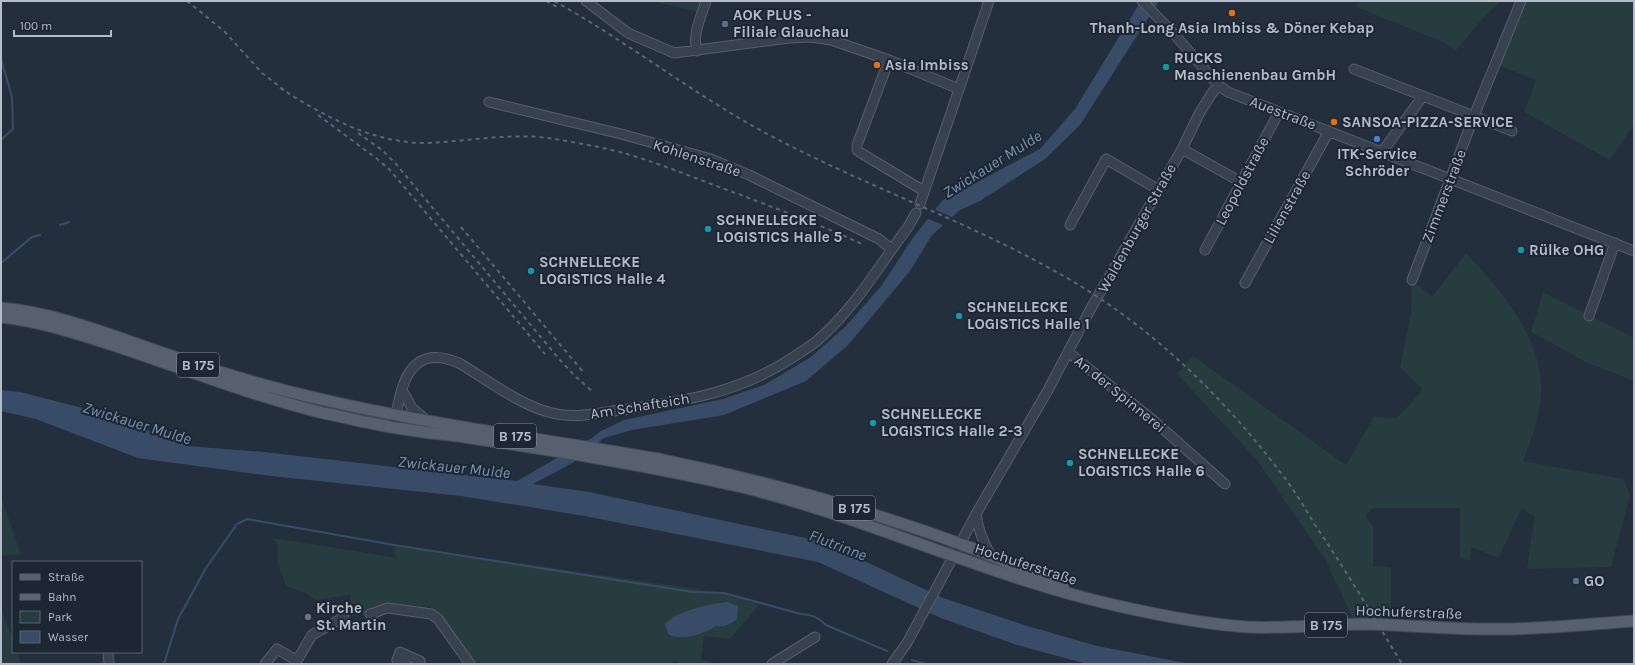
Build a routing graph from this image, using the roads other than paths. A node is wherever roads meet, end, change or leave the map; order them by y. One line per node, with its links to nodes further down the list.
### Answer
1 (586, 1): 6 (street)
2 (706, 1): 6 (street)
3 (989, 1): 10 (street)
4 (1142, 1): 9 (street, Auestraße)
5 (1520, 1): 14 (street, Zimmerstraße)
6 (697, 51): 7 (street)
7 (888, 60): 10 (street); 22 (street)
8 (1354, 69): 11 (street)
9 (1218, 85): 13 (street, Auestraße); 17 (street, Waldenburger Straße)
10 (959, 89): 22 (street)
11 (1423, 96): 14 (street); 18 (street)
12 (489, 102): 27 (street, Kohlenstraße)
13 (1279, 112): 15 (street, Auestraße); 20 (street, Leopoldstraße)
14 (1474, 116): 16 (street); 19 (street, Zimmerstraße)
15 (1329, 131): 18 (street, Auestraße); 31 (street, Lilienstraße)
16 (1512, 131)
17 (1182, 149): 20 (street); 21 (street, Waldenburger Straße)
18 (1382, 152): 19 (street, Auestraße)
19 (1450, 179): 26 (street, Auestraße); 30 (street, Zimmerstraße)
20 (1241, 182): 28 (street, Leopoldstraße)
21 (1159, 190): 25 (street); 35 (street, Waldenburger Straße)
22 (924, 191): 23 (street)
23 (920, 204)
24 (916, 213): 27 (street, Am Schafteich)
25 (1070, 225)
26 (1615, 243): 29 (street, Auestraße); 33 (street)
27 (891, 249): 36 (street, Am Schafteich)
28 (1205, 250)
29 (1634, 250)
30 (1412, 280)
31 (1245, 283)
32 (1, 308): 37 (main road, B 175)
33 (1589, 316)
34 (1, 317): 39 (main road, B 175)
35 (1068, 352): 41 (street, An der Spinnerei); 42 (street, Waldenburger Straße)
36 (402, 390): 37 (street, Am Schafteich); 38 (street)
37 (396, 416): 38 (main road, B 175); 39 (street, Am Schafteich)
38 (428, 421): 40 (main road, B 175)
39 (394, 428): 40 (main road, B 175)
40 (565, 449): 43 (main road, B 175); 44 (main road, B 175)
41 (1225, 484)
42 (976, 514): 43 (street, Waldenburger Straße); 45 (street)
43 (959, 544): 44 (street, Waldenburger Straße); 45 (main road, Hochuferstraße / B 175)
44 (953, 556): 46 (main road, Hochuferstraße / B 175); 59 (street, Waldenburger Straße)
45 (991, 556): 46 (main road, Hochuferstraße / B 175)
46 (1089, 599): 49 (main road, Hochuferstraße / B 175)
47 (370, 614): 57 (street)
48 (344, 617): 52 (street)
49 (1634, 621)
50 (815, 637): 58 (street)
51 (108, 653): 53 (street)
52 (296, 662): 54 (street)
53 (109, 664)
54 (265, 664)
55 (406, 664): 56 (street)
56 (419, 664)
57 (470, 664)
58 (772, 664)
59 (892, 664)

